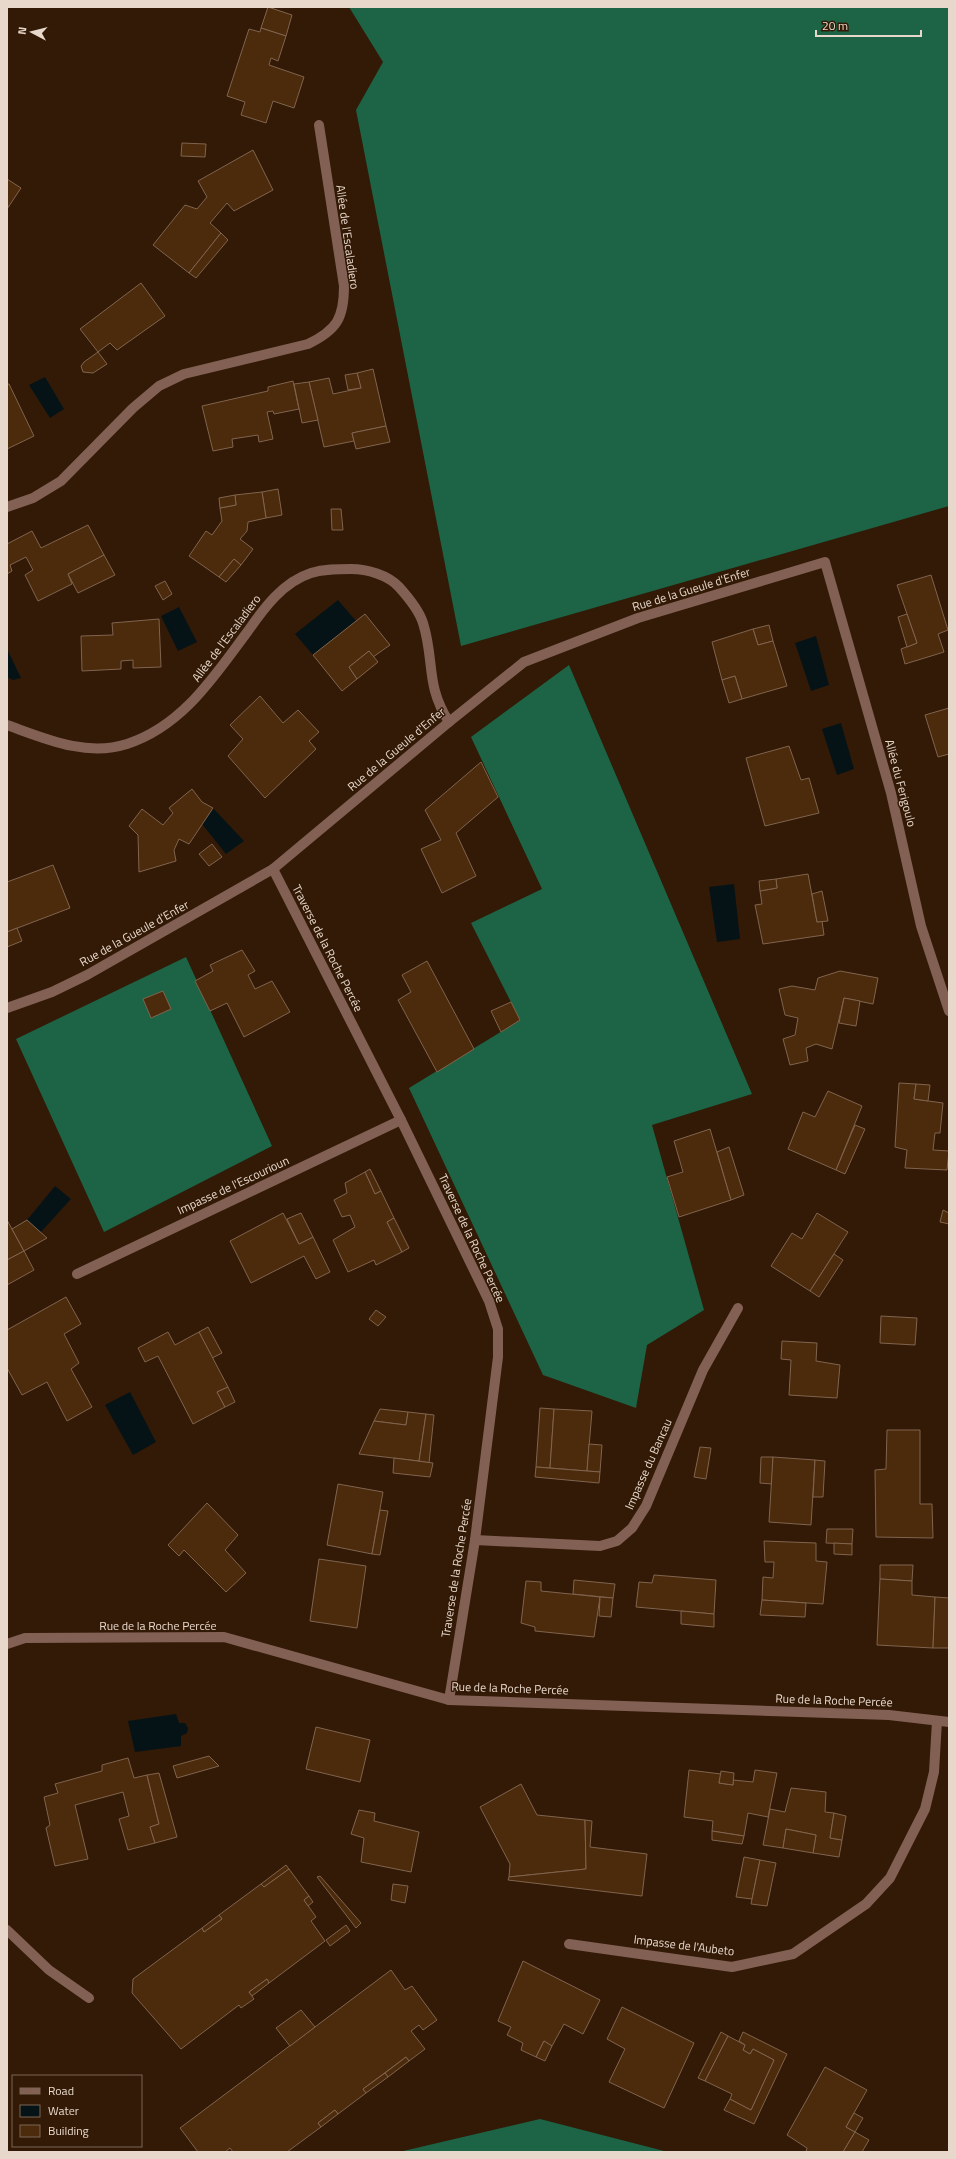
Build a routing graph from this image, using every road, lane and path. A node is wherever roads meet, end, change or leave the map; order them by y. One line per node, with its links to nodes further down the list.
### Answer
1 (319, 125): 2 (street, Allée de l'Escaladiero)
2 (7, 507)
3 (825, 562): 4 (street, Rue de la Gueule d'Enfer); 8 (street, Allée du Ferigoulo)
4 (449, 722): 5 (street, Allée de l'Escaladiero); 6 (street, Rue de la Gueule d'Enfer)
5 (7, 725)
6 (273, 869): 7 (street, Rue de la Gueule d'Enfer); 9 (street, Traverse de la Roche Percée)
7 (7, 1008)
8 (949, 1011)
9 (401, 1120): 10 (street, Impasse de l'Escourioun); 12 (street, Traverse de la Roche Percée)
10 (77, 1274)
11 (738, 1308): 12 (street, Impasse du Bancau)
12 (475, 1540): 14 (street, Traverse de la Roche Percée)
13 (7, 1644): 14 (street, Rue de la Roche Percée)
14 (449, 1700): 15 (street, Rue de la Roche Percée)
15 (937, 1721): 16 (street, Rue de la Roche Percée); 18 (street, Impasse de l'Aubeto)
16 (949, 1722)
17 (7, 1930): 19 (street)
18 (569, 1944)
19 (89, 1998)

